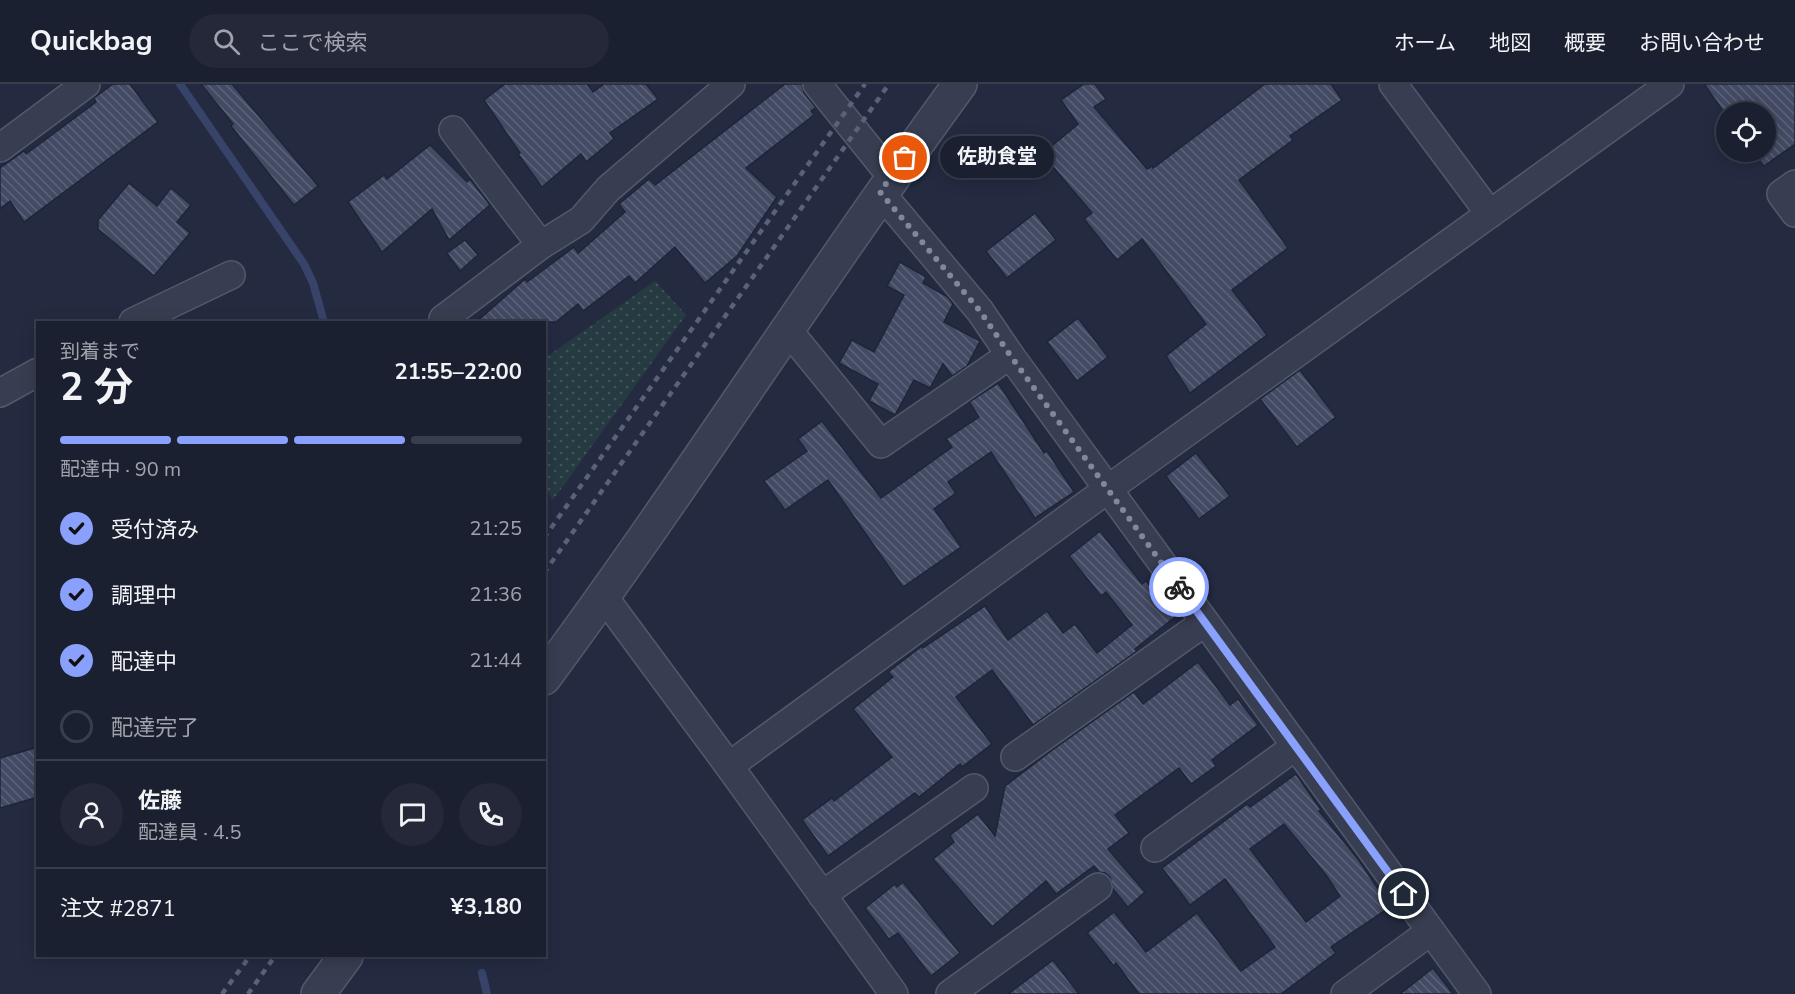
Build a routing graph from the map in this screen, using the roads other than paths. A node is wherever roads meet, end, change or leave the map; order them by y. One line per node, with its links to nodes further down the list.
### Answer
1 (86, 84): 8 (street)
2 (730, 84): 13 (street)
3 (817, 84): 10 (street)
4 (960, 84): 10 (street)
5 (1394, 84): 12 (street)
6 (1670, 84): 12 (street)
7 (453, 130): 13 (street)
8 (0, 148)
9 (1795, 184): 11 (street)
10 (886, 185): 17 (street); 18 (street)
11 (1795, 213)
12 (1490, 214): 21 (street)
13 (540, 245): 15 (street)
14 (231, 275): 16 (street)
15 (443, 319)
16 (135, 321)
17 (787, 329): 18 (street); 22 (street)
18 (1010, 355): 21 (street)
19 (36, 373): 20 (street)
20 (0, 393)
21 (1108, 489): 23 (street); 27 (street)
22 (604, 597): 24 (street); 27 (street)
23 (1205, 622): 25 (street); 26 (street)
24 (546, 675)
25 (1296, 746): 29 (street); 32 (street)
26 (1015, 757)
27 (729, 766): 31 (street)
28 (974, 788): 31 (street)
29 (1155, 848)
30 (1098, 887): 37 (street)
31 (822, 895): 36 (street)
32 (1431, 932): 34 (street); 38 (street)
33 (345, 957): 35 (street)
34 (1357, 990)
35 (318, 994)
36 (894, 994)
37 (950, 994)
38 (1477, 994)

